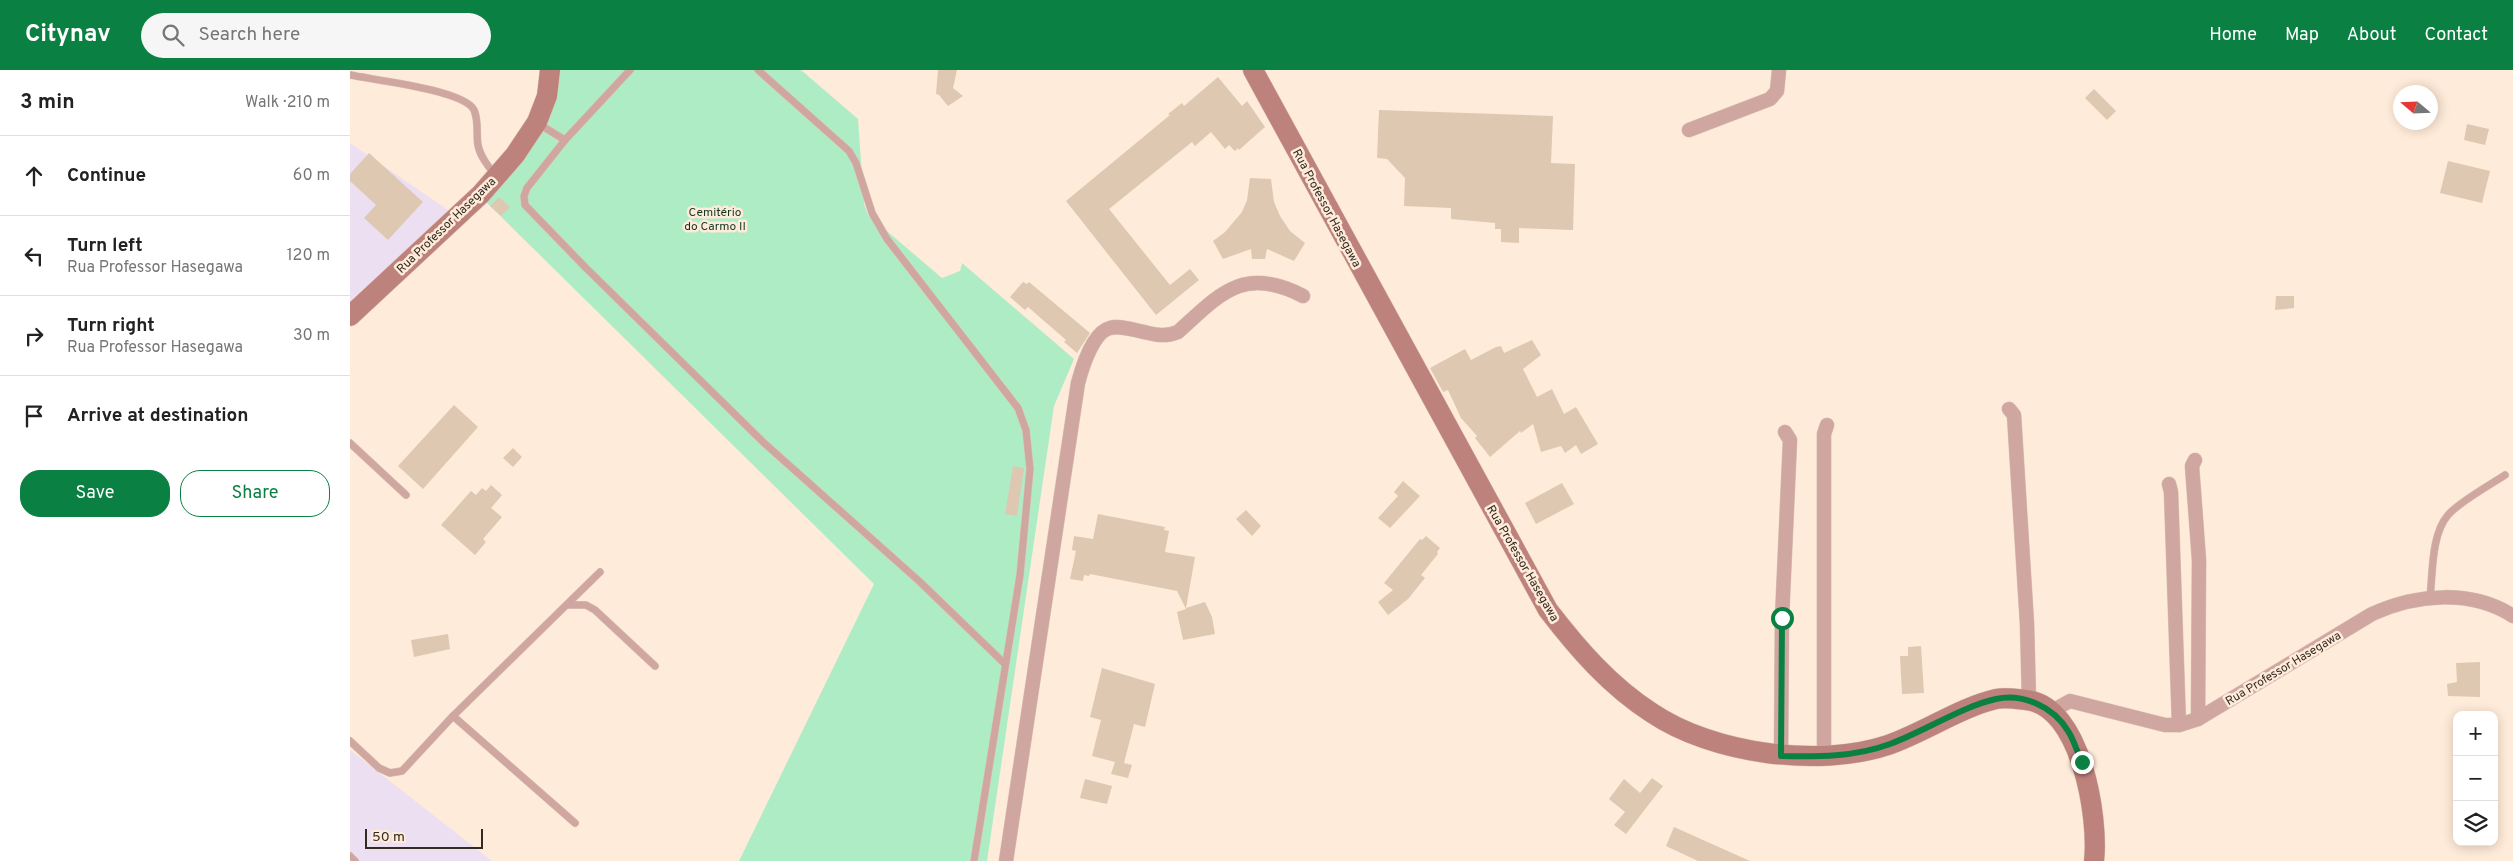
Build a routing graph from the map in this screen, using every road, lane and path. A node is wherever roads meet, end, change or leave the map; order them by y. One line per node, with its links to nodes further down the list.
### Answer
1 (550, 70): 7 (street, Rua Professor Hasegawa)
2 (630, 70): 9 (lane)
3 (758, 70): 23 (lane)
4 (1253, 70): 31 (street, Rua Professor Hasegawa)
5 (1779, 70): 8 (street)
6 (350, 75): 10 (lane)
7 (537, 122): 9 (lane); 10 (street, Rua Professor Hasegawa)
8 (1689, 130)
9 (565, 140): 23 (lane)
10 (497, 177): 12 (street, Rua Professor Hasegawa)
11 (1303, 296): 37 (street)
12 (350, 316)
13 (2009, 409): 25 (street)
14 (1827, 425): 32 (street)
15 (1785, 432): 31 (street)
16 (350, 443): 20 (lane)
17 (2195, 460): 28 (street)
18 (2505, 475): 21 (lane)
19 (2169, 484): 29 (street)
20 (406, 495)
21 (2430, 597): 22 (street, Rua Professor Hasegawa); 28 (street, Rua Professor Hasegawa)
22 (2513, 616)
23 (1005, 664): 36 (lane)
24 (655, 666): 27 (lane)
25 (2029, 700): 26 (street, Rua Professor Hasegawa); 32 (street, Rua Professor Hasegawa)
26 (2052, 712): 29 (street, Rua Professor Hasegawa); 38 (street, Rua Professor Hasegawa)
27 (452, 716): 30 (lane); 33 (lane)
28 (2198, 718): 29 (street, Rua Professor Hasegawa)
29 (2179, 725)
30 (350, 741)
31 (1781, 756): 32 (street, Rua Professor Hasegawa)
32 (1824, 757)
33 (575, 823)
34 (350, 856): 35 (lane)
35 (355, 861)
36 (974, 861)
37 (1006, 861)
38 (2094, 861)

